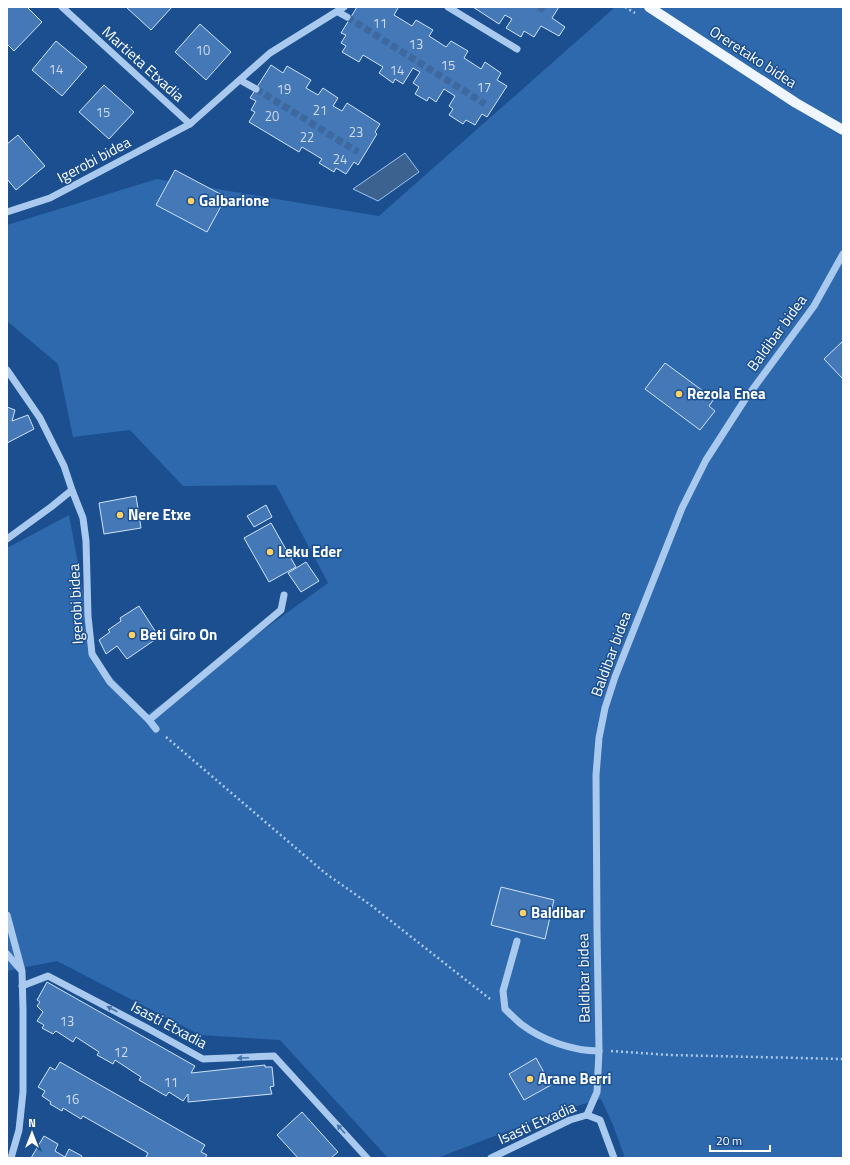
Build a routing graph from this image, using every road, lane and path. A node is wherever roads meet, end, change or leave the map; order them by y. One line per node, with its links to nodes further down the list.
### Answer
1 (62, 7): 9 (street, Martieta Etxadia)
2 (448, 7): 6 (street)
3 (649, 7): 10 (main road, Oreretako bidea)
4 (341, 9): 5 (street); 7 (street, Igerobi bidea)
5 (347, 17)
6 (517, 49)
7 (240, 80): 8 (street); 9 (street, Igerobi bidea)
8 (256, 89)
9 (190, 124): 11 (street, Igerobi bidea)
10 (843, 130)
11 (7, 212)
12 (843, 254): 25 (street, Baldibar bidea)
13 (7, 370): 14 (street, Igerobi bidea)
14 (72, 490): 15 (street); 17 (street, Igerobi bidea)
15 (7, 538)
16 (284, 595): 17 (street)
17 (149, 720): 18 (street, Igerobi bidea)
18 (156, 729): 24 (path)
19 (7, 916): 22 (street)
20 (517, 941): 24 (street)
21 (7, 954): 22 (street)
22 (22, 971): 23 (street)
23 (22, 986): 28 (street); 29 (street, Isasti Etxadia, one-way to 23)
24 (505, 1009): 25 (street)
25 (599, 1051): 26 (path); 27 (street, Baldibar bidea)
26 (843, 1059)
27 (587, 1115): 30 (street, Isasti Etxadia); 31 (street, Isasti Etxadia)
28 (11, 1158)
29 (367, 1158)
30 (491, 1158)
31 (614, 1158)

